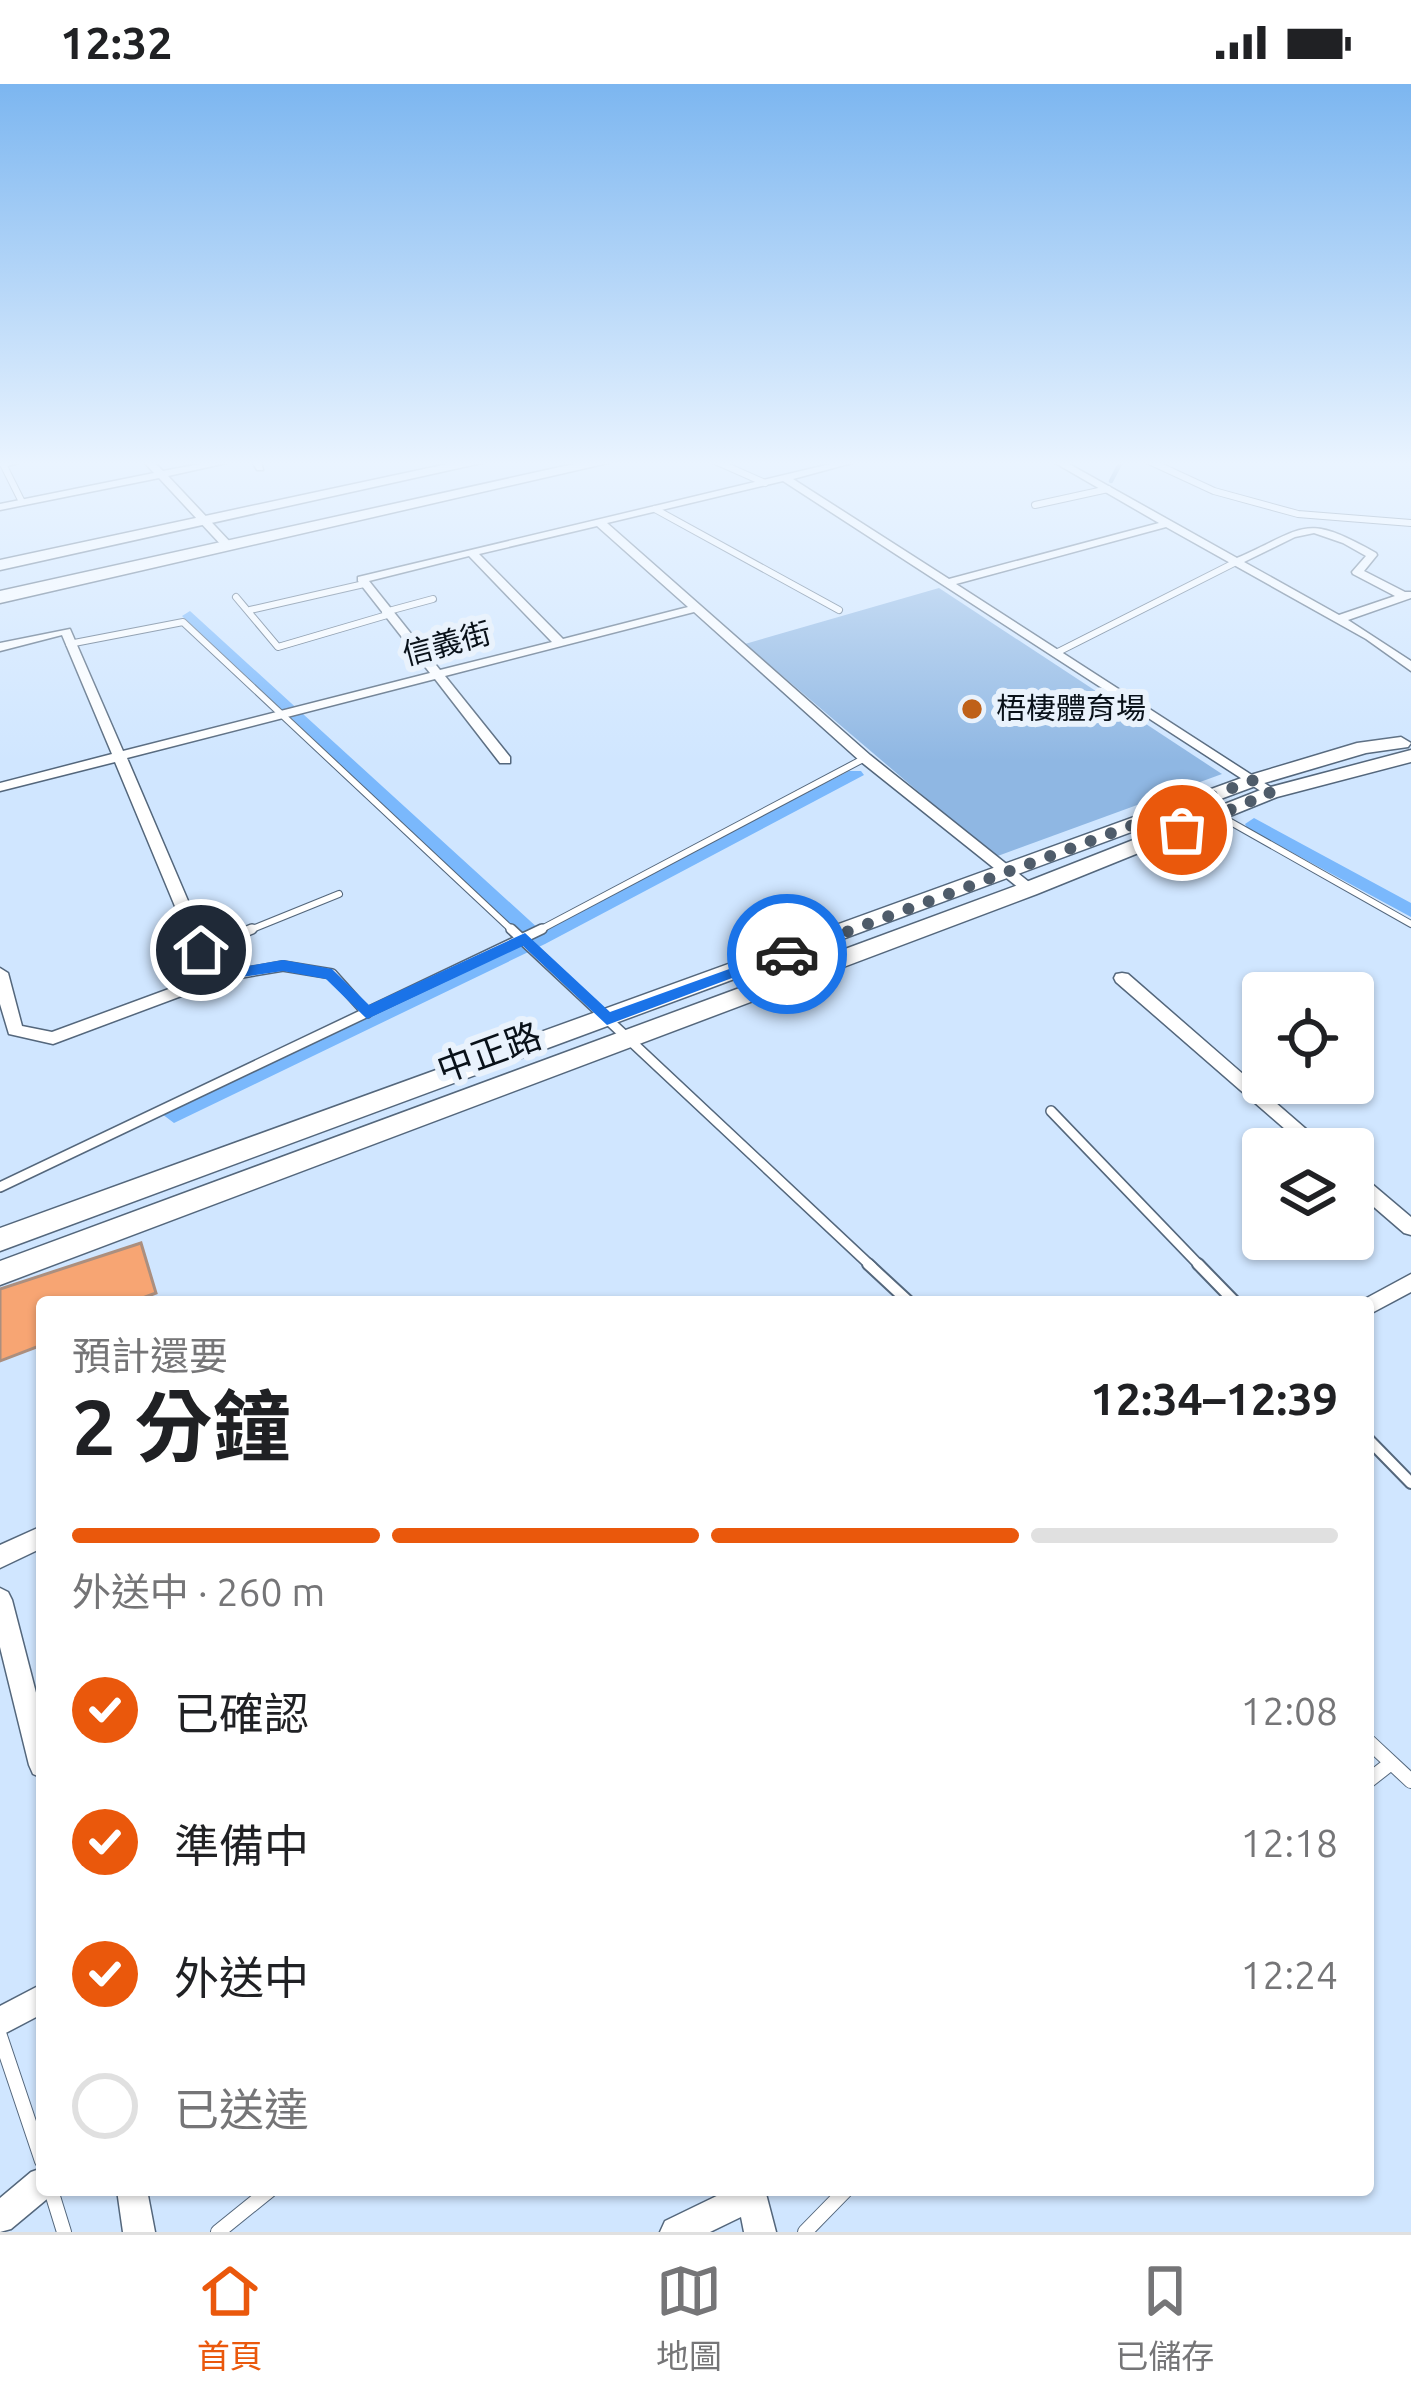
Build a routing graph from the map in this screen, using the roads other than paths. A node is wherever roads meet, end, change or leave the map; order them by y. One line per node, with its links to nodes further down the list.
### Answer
1 (38, 560): 13 (main road)
2 (80, 560): 14 (main road)
3 (105, 560): 17 (main road)
4 (125, 560): 19 (main road)
5 (438, 560): 16 (street)
6 (479, 560): 28 (street)
7 (641, 560): 22 (street)
8 (748, 560): 24 (lane)
9 (911, 560): 15 (street)
10 (1031, 560): 15 (street)
11 (1367, 560): 18 (street)
12 (1238, 561): 26 (street); 30 (lane)
13 (0, 566)
14 (0, 576)
15 (946, 583): 30 (street)
16 (364, 584): 23 (lane); 25 (street)
17 (0, 586)
18 (1407, 595): 26 (street)
19 (0, 597)
20 (236, 597): 23 (lane)
21 (433, 599): 25 (lane)
22 (694, 609): 28 (street, 信義街); 37 (street)
23 (250, 610): 25 (lane)
24 (839, 610)
25 (386, 614): 32 (street)
26 (1339, 619): 31 (street)
27 (68, 638): 29 (street); 33 (lane); 35 (street)
28 (559, 642): 32 (street, 信義街)
29 (0, 646)
30 (1056, 653): 40 (street)
31 (1411, 667)
32 (435, 676): 33 (street, 信義街); 38 (street)
33 (282, 714): 35 (street, 信義街); 45 (lane)
34 (1411, 741): 40 (street, 中正路)
35 (117, 757): 39 (street, 信義街); 46 (street)
36 (1411, 757): 40 (street, 中正路)
37 (865, 758): 42 (street); 45 (lane)
38 (505, 760)
39 (0, 787)
40 (1262, 787): 41 (street, 中正路); 42 (street, 中正路)
41 (1220, 816): 42 (street, 中正路); 44 (lane)
42 (1019, 881): 51 (street, 中正路); 52 (street, 中正路)
43 (339, 894): 46 (lane)
44 (1411, 924)
45 (525, 938): 50 (lane); 51 (lane)
46 (201, 950): 48 (street)
47 (0, 973): 48 (street)
48 (213, 978): 50 (lane)
49 (1122, 978): 54 (street)
50 (367, 1013): 55 (lane)
51 (607, 1019): 52 (lane); 58 (street, 中正路)
52 (627, 1039): 59 (street, 中正路); 61 (lane)
53 (1051, 1111): 62 (lane)
54 (1296, 1128)
55 (0, 1186)
56 (1374, 1196): 57 (street)
57 (1411, 1228)
58 (0, 1240)
59 (0, 1273)
60 (1411, 1282): 63 (street)
61 (903, 1296)
62 (1229, 1296)
63 (1374, 1304)
64 (1374, 1444): 65 (lane)
65 (1411, 1483)
66 (36, 1540): 67 (street)
67 (0, 1557)
68 (0, 1600): 69 (street)
69 (36, 1741)
70 (1374, 1747): 71 (lane)
71 (1391, 1763): 72 (lane); 73 (lane)
72 (1374, 1776)
73 (1411, 1781)
74 (36, 2001): 75 (street)
75 (0, 2022)
76 (0, 2036): 77 (lane)
77 (36, 2143)
78 (36, 2188): 85 (street)
79 (53, 2196): 86 (lane)
80 (133, 2196): 87 (street)
81 (263, 2196): 88 (lane)
82 (744, 2196): 89 (street)
83 (751, 2196): 90 (street)
84 (840, 2196): 91 (lane)
85 (0, 2218)
86 (64, 2232)
87 (139, 2232)
88 (218, 2232)
89 (676, 2232)
90 (760, 2232)
91 (805, 2232)

